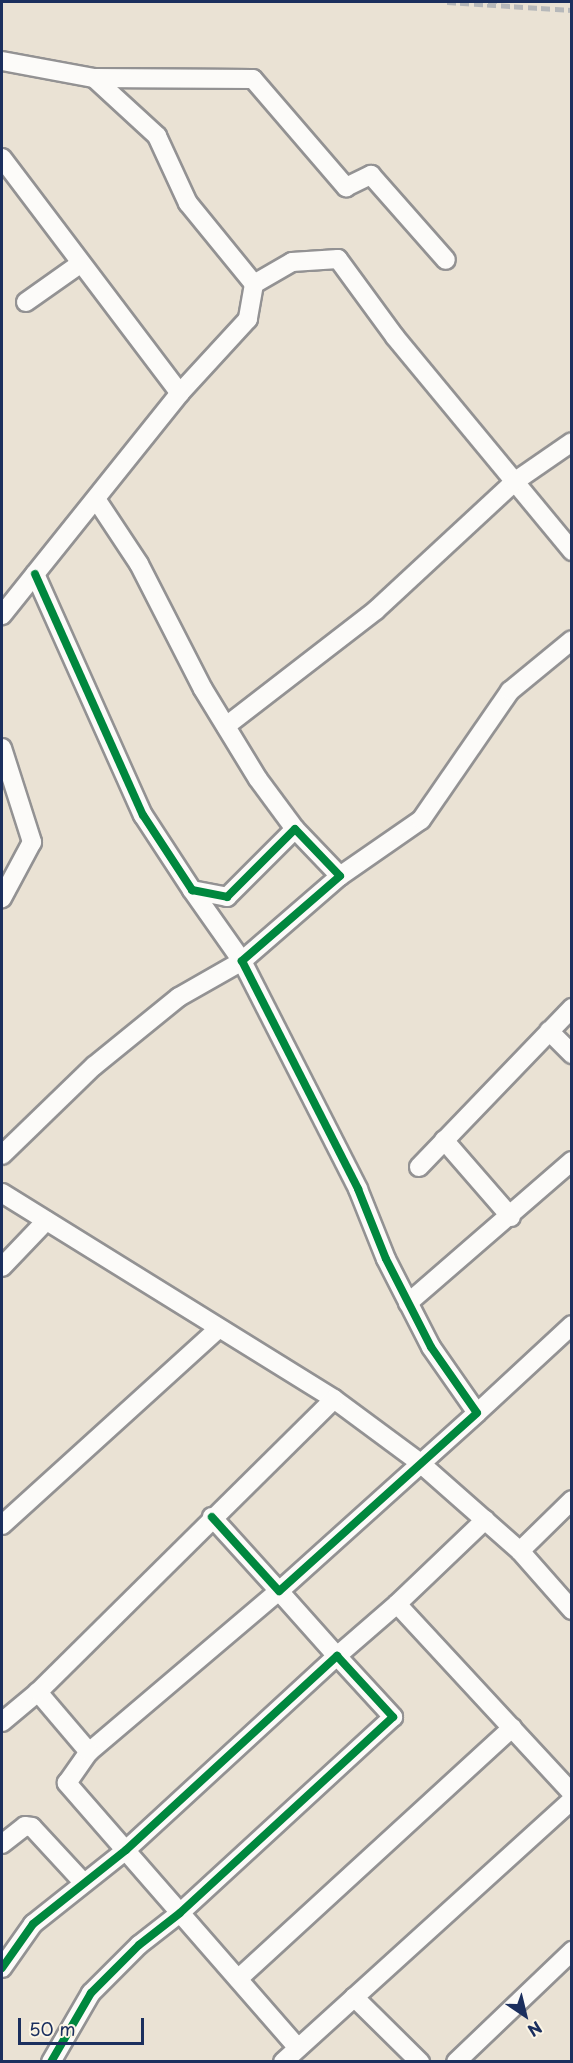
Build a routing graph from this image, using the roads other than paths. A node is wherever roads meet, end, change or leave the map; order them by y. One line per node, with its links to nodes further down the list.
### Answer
1 (2, 61): 2 (street)
2 (94, 78): 4 (street); 6 (street)
3 (2, 158): 5 (street)
4 (446, 260)
5 (81, 263): 7 (street); 8 (street)
6 (254, 284): 8 (street); 10 (street)
7 (26, 302)
8 (180, 393): 11 (street)
9 (572, 442): 10 (street)
10 (514, 482): 12 (street); 16 (street)
11 (96, 499): 13 (street); 16 (street)
12 (572, 551)
13 (36, 574): 14 (street); 20 (street)
14 (2, 615)
15 (572, 640): 19 (street)
16 (226, 726): 18 (street)
17 (2, 748): 21 (street)
18 (295, 829): 19 (street); 20 (street)
19 (340, 876): 22 (street)
20 (192, 890): 22 (street)
21 (2, 898)
22 (242, 961): 27 (street); 34 (street)
23 (572, 1008): 24 (street)
24 (549, 1031): 25 (street); 26 (street)
25 (572, 1054)
26 (444, 1140): 29 (street); 31 (street)
27 (2, 1155)
28 (572, 1161): 31 (street)
29 (419, 1167)
30 (2, 1193): 32 (street)
31 (511, 1217): 34 (street)
32 (46, 1221): 33 (street); 36 (street)
33 (2, 1267)
34 (408, 1303): 38 (street)
35 (572, 1325): 38 (street)
36 (219, 1328): 37 (street); 43 (street)
37 (334, 1399): 39 (street); 41 (street)
38 (477, 1413): 39 (street)
39 (419, 1461): 42 (street); 45 (street)
40 (572, 1500): 44 (street)
41 (212, 1517): 45 (street); 49 (street)
42 (485, 1520): 44 (street); 46 (street)
43 (2, 1525)
44 (520, 1551): 47 (street)
45 (279, 1591): 48 (street); 52 (street)
46 (397, 1604): 48 (street); 51 (street)
47 (572, 1610)
48 (337, 1656): 56 (street); 58 (street)
49 (38, 1692): 50 (street); 52 (street)
50 (2, 1722)
51 (512, 1728): 53 (street); 61 (street)
52 (88, 1752): 56 (street)
53 (572, 1793)
54 (572, 1800): 62 (street)
55 (2, 1844): 57 (street)
56 (126, 1850): 57 (street); 58 (street)
57 (82, 1881): 60 (street)
58 (180, 1913): 61 (street); 64 (street)
59 (572, 1951): 67 (street)
60 (2, 1968)
61 (238, 1979): 63 (street)
62 (354, 1997): 63 (street); 66 (street)
63 (298, 2048): 65 (street)
64 (51, 2061)
65 (283, 2061)
66 (420, 2061)
67 (456, 2061)

